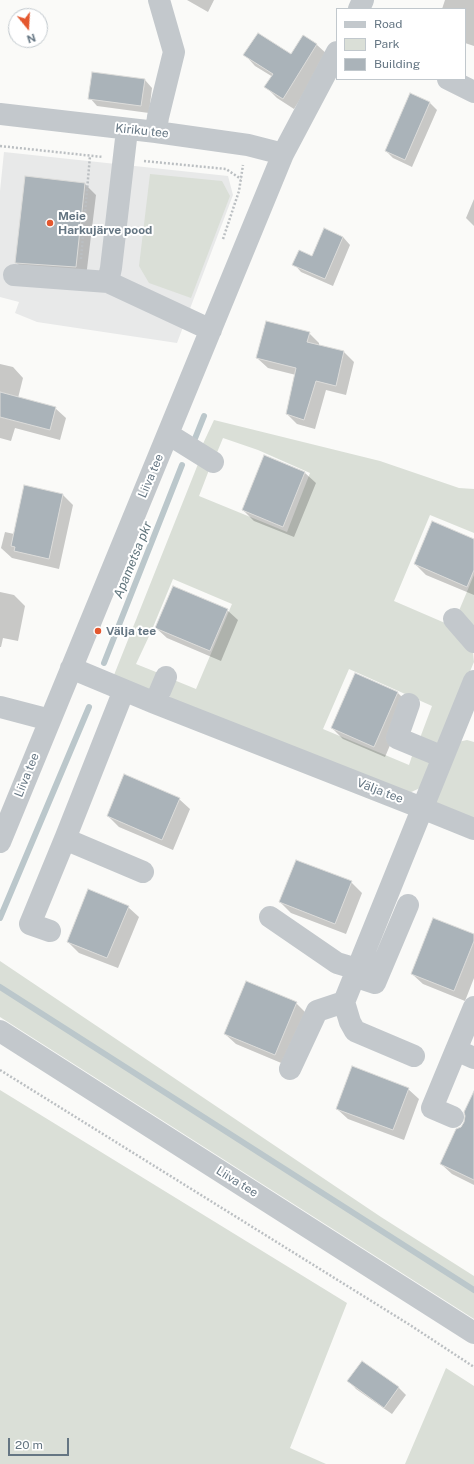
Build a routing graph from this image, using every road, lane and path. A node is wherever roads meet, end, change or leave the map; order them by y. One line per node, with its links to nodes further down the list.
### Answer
1 (159, 0): 7 (street)
2 (336, 54): 8 (street, Liiva tee)
3 (450, 80): 4 (street)
4 (474, 92)
5 (0, 114): 6 (street, Kiriku tee)
6 (126, 130): 7 (street, Kiriku tee); 12 (street)
7 (156, 132): 8 (street, Kiriku tee)
8 (283, 154): 13 (street, Liiva tee)
9 (90, 156): 11 (path)
10 (14, 275): 11 (street)
11 (79, 280): 12 (street)
12 (108, 282): 13 (street)
13 (211, 330): 14 (street, Liiva tee)
14 (168, 434): 15 (street); 18 (street, Liiva tee)
15 (213, 462)
16 (454, 619): 17 (street)
17 (474, 642)
18 (71, 668): 21 (street, Välja tee); 25 (street, Liiva tee)
19 (166, 676): 22 (street)
20 (474, 681): 26 (street)
21 (124, 690): 22 (street, Välja tee); 29 (street)
22 (155, 703): 27 (street, Välja tee)
23 (410, 704): 26 (street)
24 (0, 707): 25 (street)
25 (50, 720): 30 (street, Liiva tee)
26 (443, 758): 27 (street)
27 (422, 808): 28 (street, Välja tee); 35 (street)
28 (474, 829)
29 (65, 839): 31 (street); 34 (street)
30 (0, 842)
31 (143, 872)
32 (408, 905): 35 (street)
33 (270, 917): 35 (street)
34 (50, 930)
35 (356, 972): 36 (street)
36 (344, 1002): 40 (street); 41 (street)
37 (474, 1007): 39 (street)
38 (0, 1031): 44 (street, Liiva tee)
39 (465, 1054): 43 (street)
40 (414, 1056)
41 (290, 1069)
42 (0, 1070): 45 (path)
43 (453, 1117)
44 (474, 1332)
45 (474, 1367)

